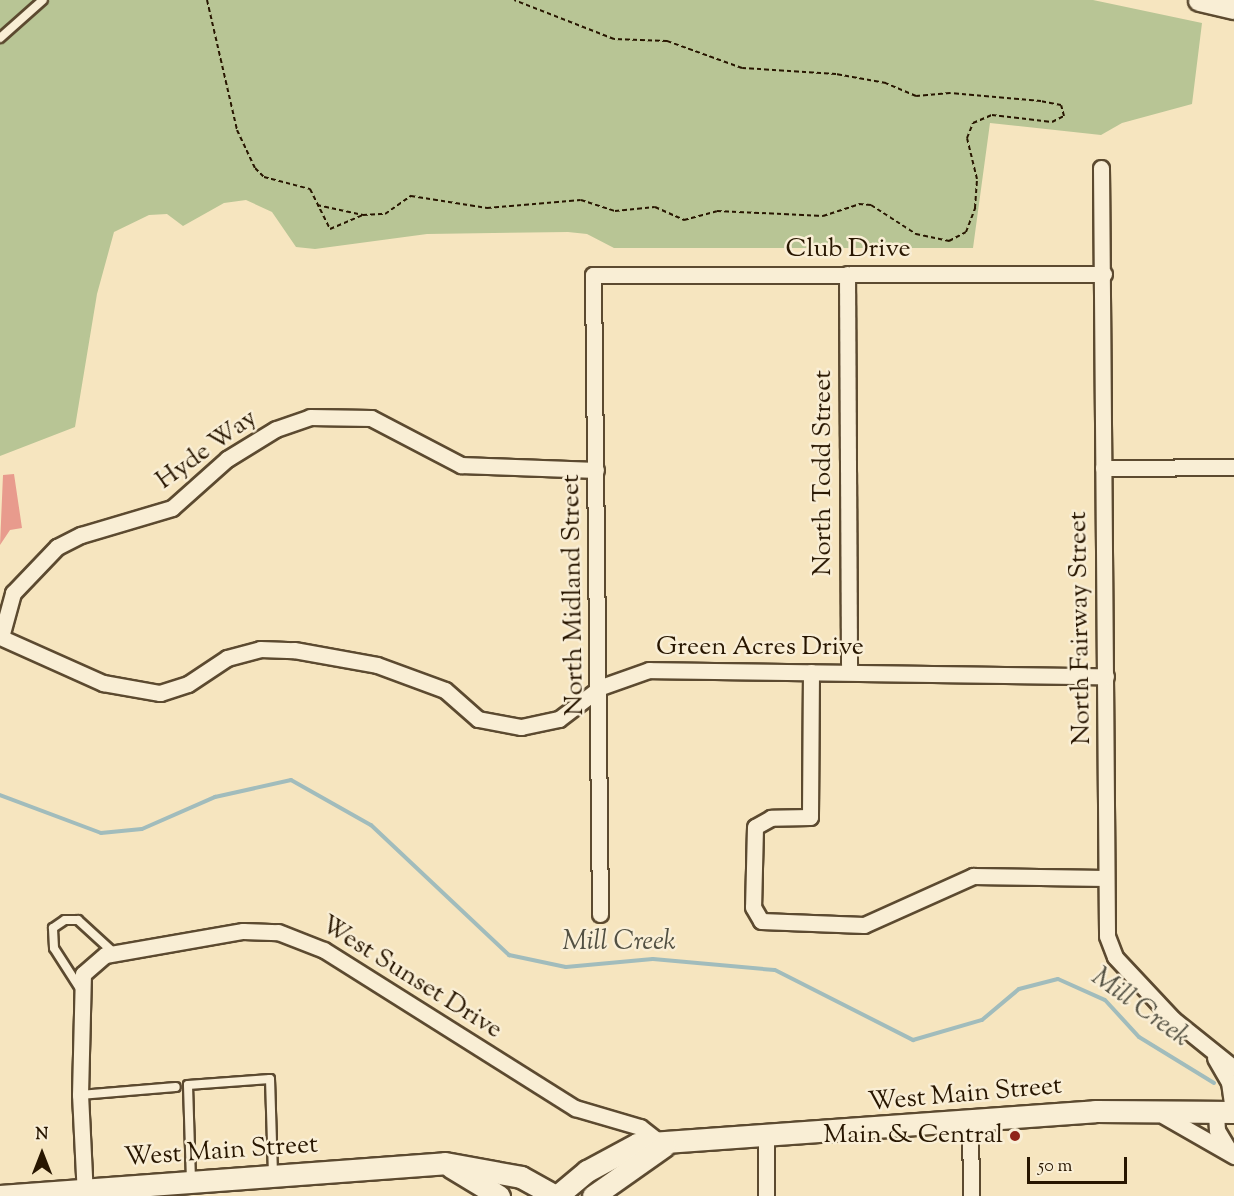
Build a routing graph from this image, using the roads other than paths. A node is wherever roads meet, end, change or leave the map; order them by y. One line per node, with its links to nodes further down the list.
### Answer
1 (43, 0): 4 (lane)
2 (1199, 0): 3 (street)
3 (1234, 8)
4 (0, 38)
5 (1101, 168): 7 (street, North Fairway Street)
6 (847, 274): 7 (street, Club Drive); 8 (street, Club Drive); 14 (street, North Todd Street)
7 (1104, 274): 10 (street, North Fairway Street)
8 (593, 275): 11 (street, North Midland Street)
9 (1234, 467): 10 (street)
10 (1103, 468): 15 (street, North Fairway Street)
11 (596, 470): 12 (street, Hyde Way); 16 (street, North Midland Street)
12 (1, 637): 16 (street, Green Acres Drive)
13 (811, 672): 14 (street, Green Acres Drive); 16 (street, Green Acres Drive); 17 (street)
14 (849, 672): 15 (street, Green Acres Drive)
15 (1106, 676): 17 (street, North Fairway Street)
16 (601, 687): 18 (street, North Midland Street)
17 (1106, 878): 21 (street, North Fairway Street)
18 (600, 914)
19 (115, 954): 20 (street, West Sunset Drive); 20 (lane); 29 (street, West Sunset Drive)
20 (79, 987): 24 (street)
21 (1207, 1046): 22 (street, North Fairway Street); 26 (street, North Fairway Street)
22 (1234, 1068)
23 (176, 1087): 24 (lane)
24 (80, 1095): 34 (street)
25 (1150, 1112): 26 (street, West Main Street); 27 (street, West Main Street); 30 (street)
26 (1228, 1112): 30 (street, North Fairway Street)
27 (970, 1122): 28 (street, West Main Street); 40 (street)
28 (766, 1137): 29 (street, West Main Street); 39 (street)
29 (664, 1146): 37 (street, West Main Street); 38 (street)
30 (1234, 1155)
31 (446, 1163): 32 (street, West Main Street); 36 (street); 37 (street, West Main Street)
32 (273, 1176): 33 (street, West Main Street); 33 (lane)
33 (191, 1182): 34 (street, West Main Street)
34 (85, 1192): 35 (street, West Main Street)
35 (0, 1196)
36 (499, 1196)
37 (556, 1196)
38 (593, 1196)
39 (766, 1196)
40 (971, 1196)

